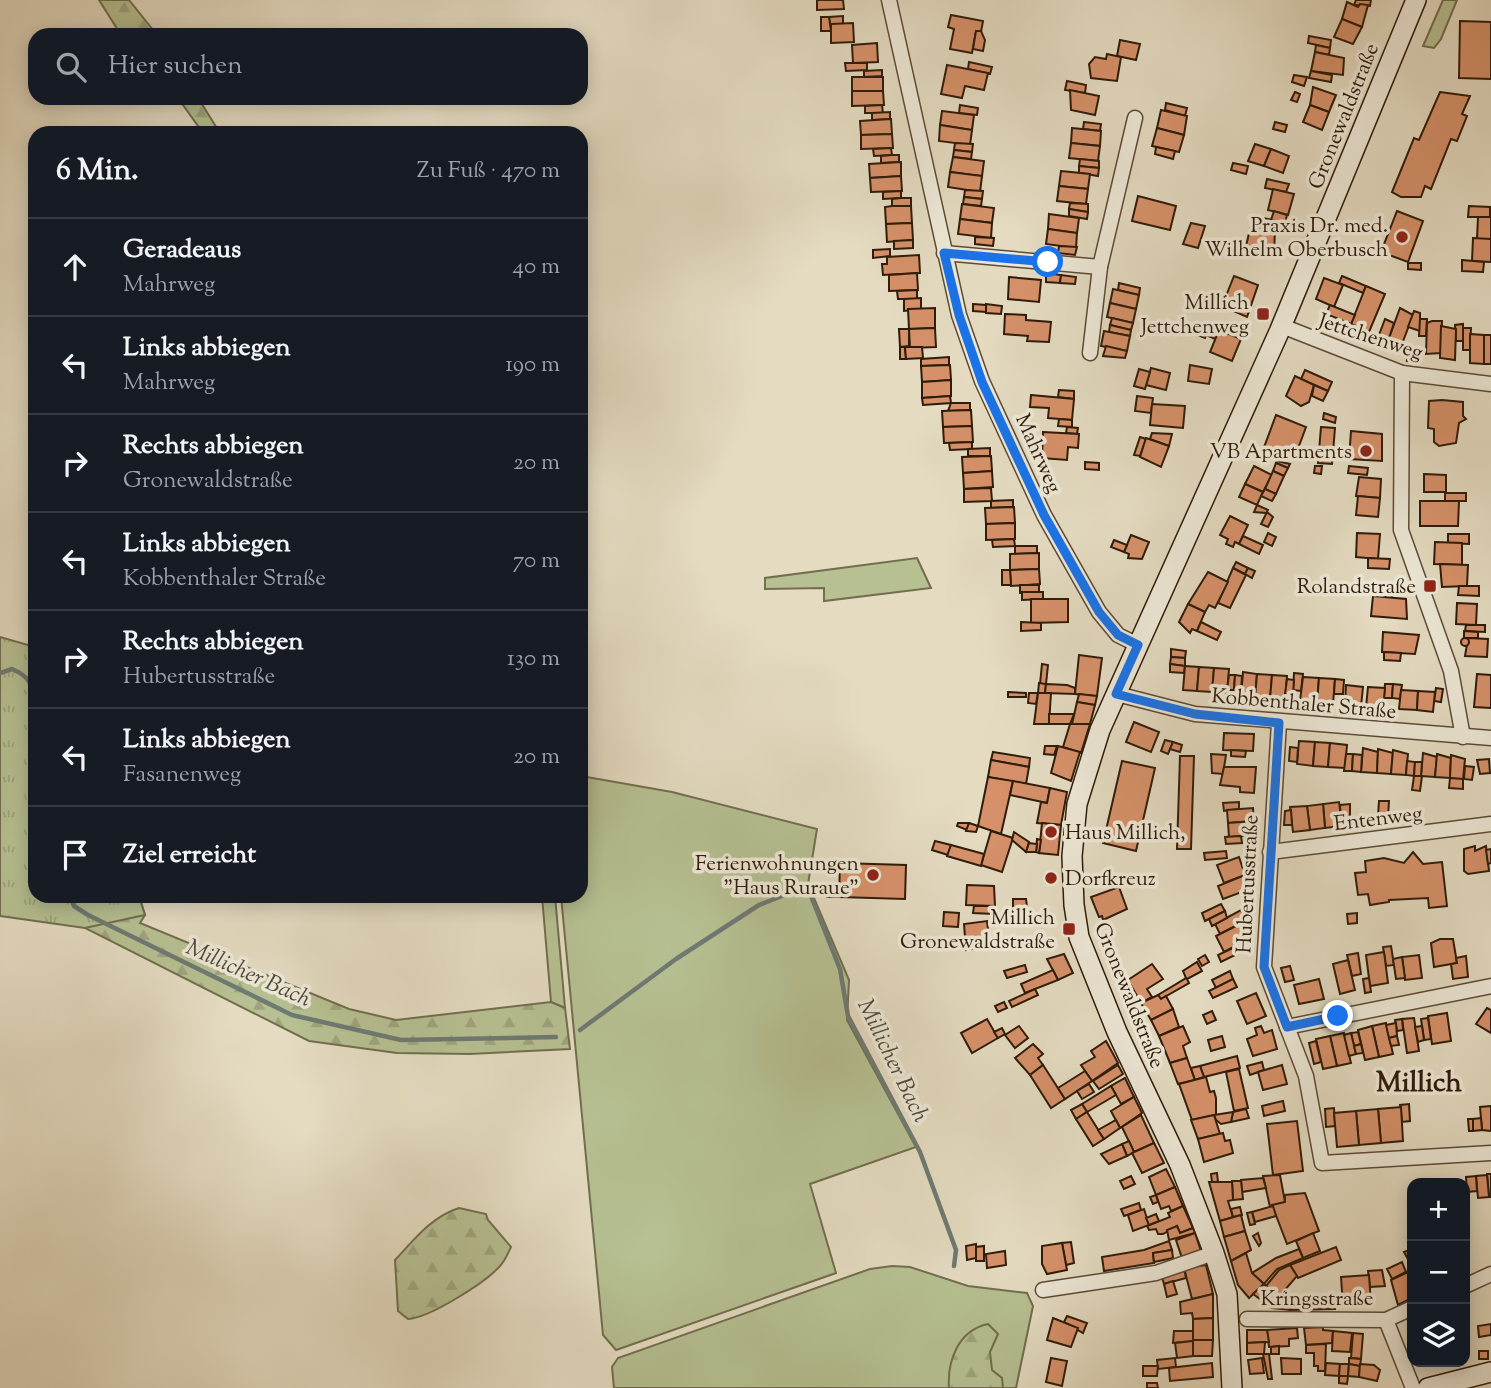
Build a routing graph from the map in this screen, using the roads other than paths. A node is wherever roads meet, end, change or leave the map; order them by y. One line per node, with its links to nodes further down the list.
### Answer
1 (889, 0): 4 (street, Mahrweg)
2 (1416, 0): 6 (main road, Gronewaldstraße)
3 (1135, 118): 5 (street)
4 (944, 253): 5 (street); 10 (street, Mahrweg)
5 (1100, 267): 7 (street)
6 (1282, 326): 8 (street, Jettchenweg); 10 (main road, Gronewaldstraße)
7 (1090, 352)
8 (1402, 373): 9 (street, Jettchenweg); 13 (street)
9 (1491, 384)
10 (1138, 645): 11 (main road, Gronewaldstraße)
11 (1116, 694): 12 (street, Kobbenthaler Straße); 20 (main road, Gronewaldstraße)
12 (1279, 723): 13 (street, Kobbenthaler Straße); 16 (street, Hubertusstraße)
13 (1463, 737): 14 (street, Kobbenthaler Straße)
14 (1491, 738)
15 (1491, 824): 16 (street, Entenweg)
16 (1270, 852): 18 (street, Hubertusstraße)
17 (1491, 986): 18 (street)
18 (1287, 1027): 19 (street, Hubertusstraße)
19 (1491, 1153)
20 (1214, 1253): 23 (street); 28 (main road, Gronewaldstraße)
21 (1491, 1274): 22 (street)
22 (1470, 1284)
23 (1043, 1290)
24 (1407, 1310): 26 (street, Kringsstraße)
25 (1247, 1319): 26 (street, Kringsstraße)
26 (1386, 1320): 29 (street, Kringsstraße)
27 (1491, 1373): 30 (main road)
28 (1232, 1388)
29 (1413, 1388)
30 (1428, 1388)

